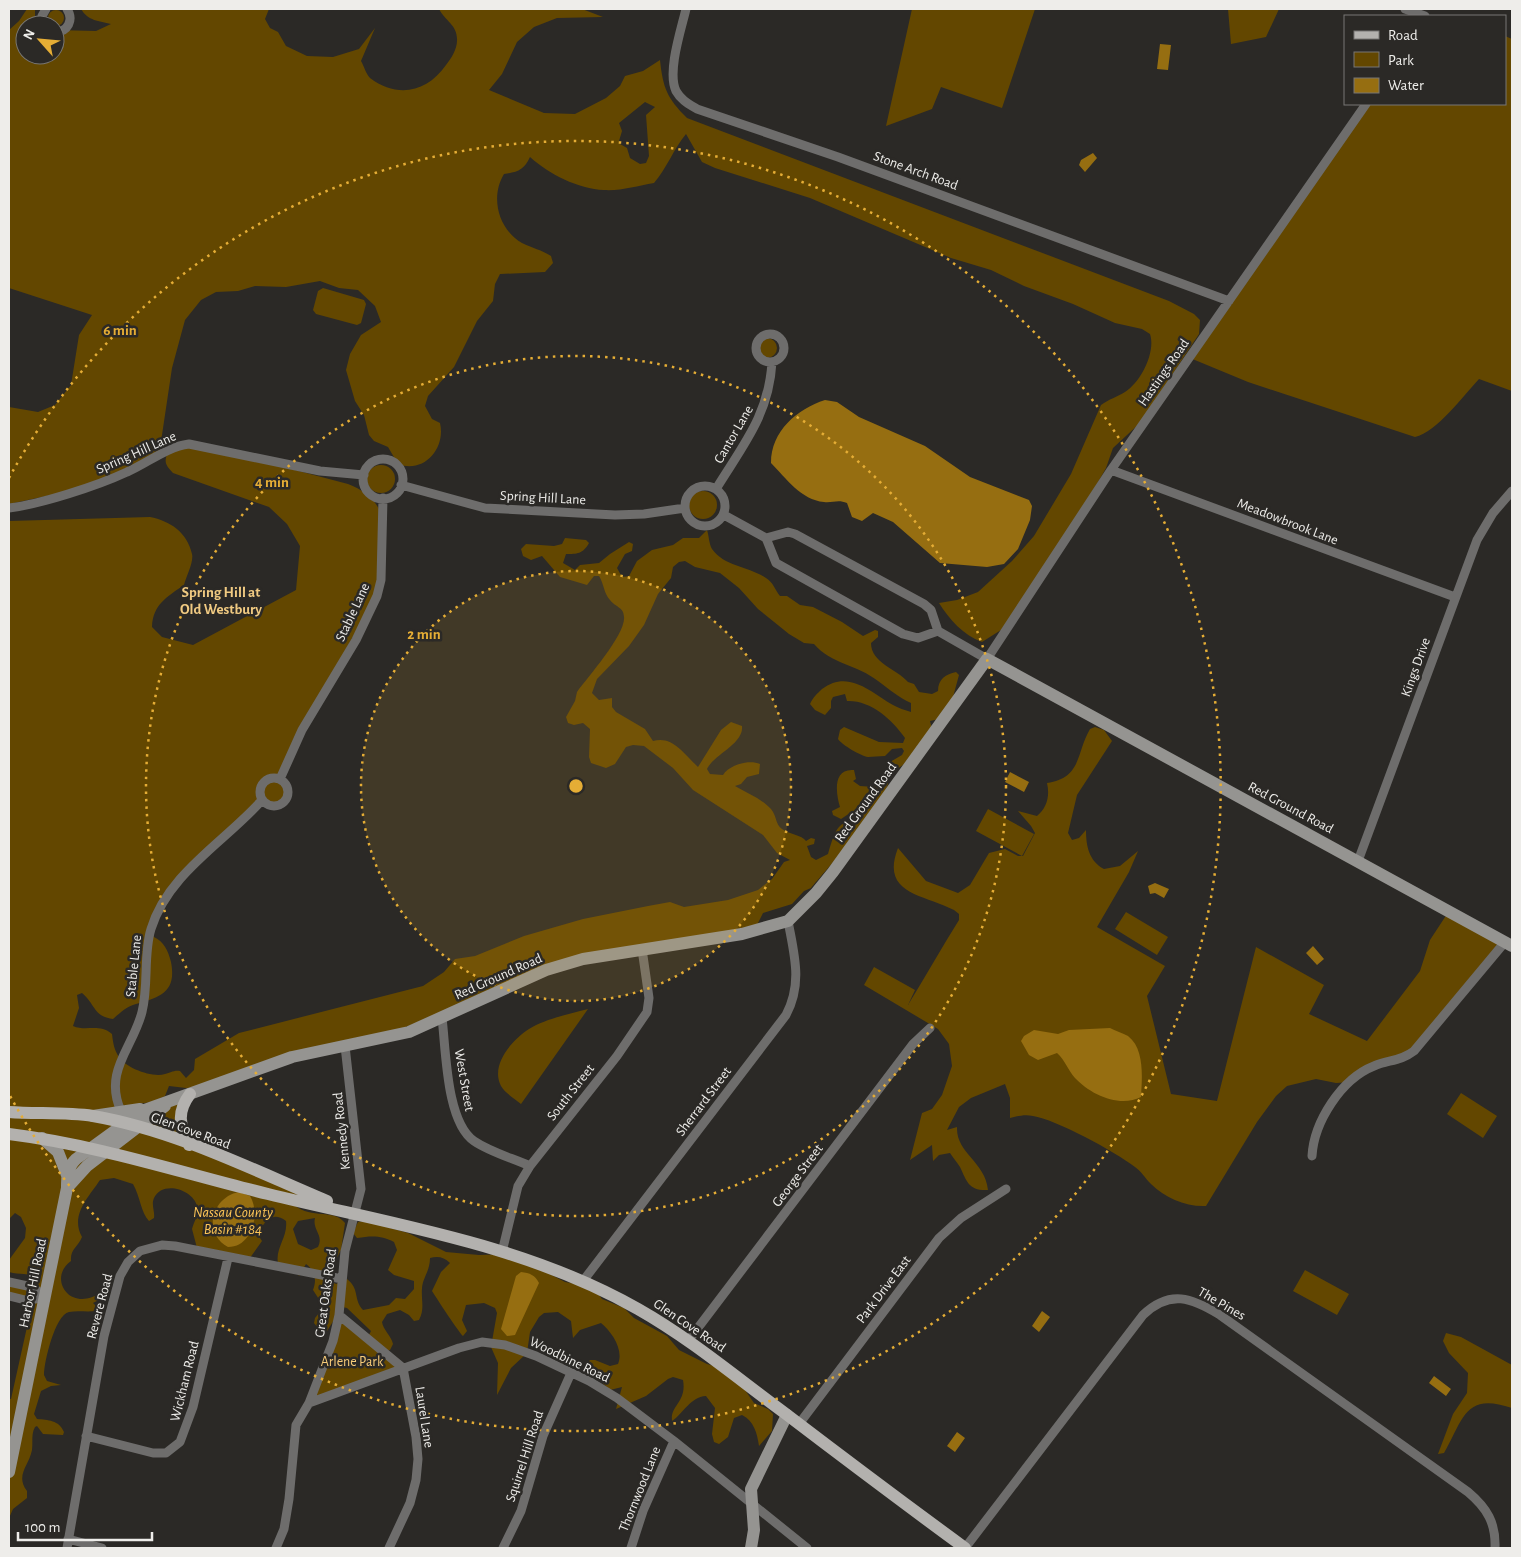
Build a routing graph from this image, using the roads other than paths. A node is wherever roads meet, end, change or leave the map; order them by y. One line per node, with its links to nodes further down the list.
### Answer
1 (67, 9): 5 (street)
2 (686, 9): 7 (street, Stone Arch Road)
3 (1405, 9): 4 (street)
4 (1420, 15)
5 (65, 29)
6 (1365, 105): 7 (street, Hastings Road)
7 (1229, 301): 9 (street, Hastings Road)
8 (772, 362): 12 (street, Cantor Lane)
9 (1111, 470): 19 (street, Meadowbrook Lane); 21 (street, Hastings Road)
10 (364, 475): 11 (street); 14 (street); 15 (street, Spring Hill Lane)
11 (402, 486): 14 (street); 16 (street, Spring Hill Lane)
12 (716, 489): 16 (street); 17 (street)
13 (1512, 491): 19 (street, Kings Drive)
14 (383, 498): 22 (street, Stable Lane)
15 (9, 508)
16 (685, 508): 17 (street)
17 (724, 515): 18 (street)
18 (766, 538): 20 (street); 20 (street)
19 (1456, 597): 24 (street, Kings Drive)
20 (938, 631): 21 (street)
21 (987, 659): 24 (street, Red Ground Road); 25 (street, Red Ground Road)
22 (280, 779): 23 (street, Stable Lane); 23 (street)
23 (262, 800): 34 (street, Stable Lane)
24 (1358, 861): 26 (street, Red Ground Road)
25 (788, 921): 27 (street, Red Ground Road); 50 (street, Sherrard Street)
26 (1509, 944): 41 (street)
27 (642, 949): 28 (street, Red Ground Road); 42 (street, South Street)
28 (442, 1018): 30 (street, Red Ground Road); 42 (street, West Street)
29 (930, 1028): 55 (street, George Street)
30 (345, 1046): 31 (street, Red Ground Road); 46 (street, Kennedy Road)
31 (190, 1094): 32 (street, Red Ground Road); 38 (main road)
32 (173, 1100): 34 (street, Red Ground Road); 35 (street, Red Ground Road)
33 (9, 1112): 34 (main road, Glen Cove Road)
34 (122, 1117): 35 (main road, Glen Cove Road); 39 (street)
35 (139, 1126): 38 (main road, Glen Cove Road); 40 (street)
36 (9, 1134): 37 (main road, Glen Cove Road)
37 (42, 1138): 39 (main road, Glen Cove Road); 43 (street)
38 (189, 1144): 46 (main road, Glen Cove Road)
39 (88, 1149): 40 (main road, Glen Cove Road); 43 (street)
40 (107, 1151): 44 (street); 46 (main road, Glen Cove Road)
41 (1312, 1156)
42 (530, 1166): 47 (street, South Street)
43 (67, 1175): 44 (street, Harbor Hill Road)
44 (67, 1188): 53 (street, Harbor Hill Road)
45 (1006, 1189): 60 (street, Park Drive East)
46 (354, 1212): 47 (main road, Glen Cove Road); 49 (street, Great Oaks Road)
47 (502, 1252): 50 (main road, Glen Cove Road)
48 (228, 1258): 49 (street, Revere Road); 61 (street, Revere Road); 61 (street, Wickham Road)
49 (342, 1279): 54 (street, Great Oaks Road)
50 (583, 1281): 55 (main road, Glen Cove Road)
51 (9, 1282): 53 (street)
52 (9, 1296): 53 (street)
53 (45, 1296): 63 (street, Harbor Hill Road)
54 (339, 1315): 56 (street); 58 (street, Great Oaks Road)
55 (688, 1341): 59 (main road, Glen Cove Road)
56 (403, 1368): 57 (street, Woodbine Road); 58 (street, Woodbine Road); 69 (street, Laurel Lane)
57 (571, 1373): 62 (street, Woodbine Road); 70 (street, Squirrel Hill Road)
58 (309, 1403): 68 (street, Great Oaks Road)
59 (787, 1415): 60 (main road, Glen Cove Road); 64 (street)
60 (799, 1424): 74 (main road, Glen Cove Road)
61 (86, 1436): 65 (street, Revere Road)
62 (674, 1441): 64 (street, Woodbine Road); 71 (street, Thornwood Lane)
63 (9, 1472)
64 (750, 1500): 72 (street); 73 (street, Woodbine Road)
65 (68, 1538): 66 (street, Revere Road); 67 (street)
66 (67, 1548)
67 (102, 1548)
68 (276, 1548)
69 (389, 1548)
70 (503, 1548)
71 (631, 1548)
72 (751, 1548)
73 (807, 1548)
74 (965, 1548): 75 (street, The Pines)
75 (1495, 1548)

